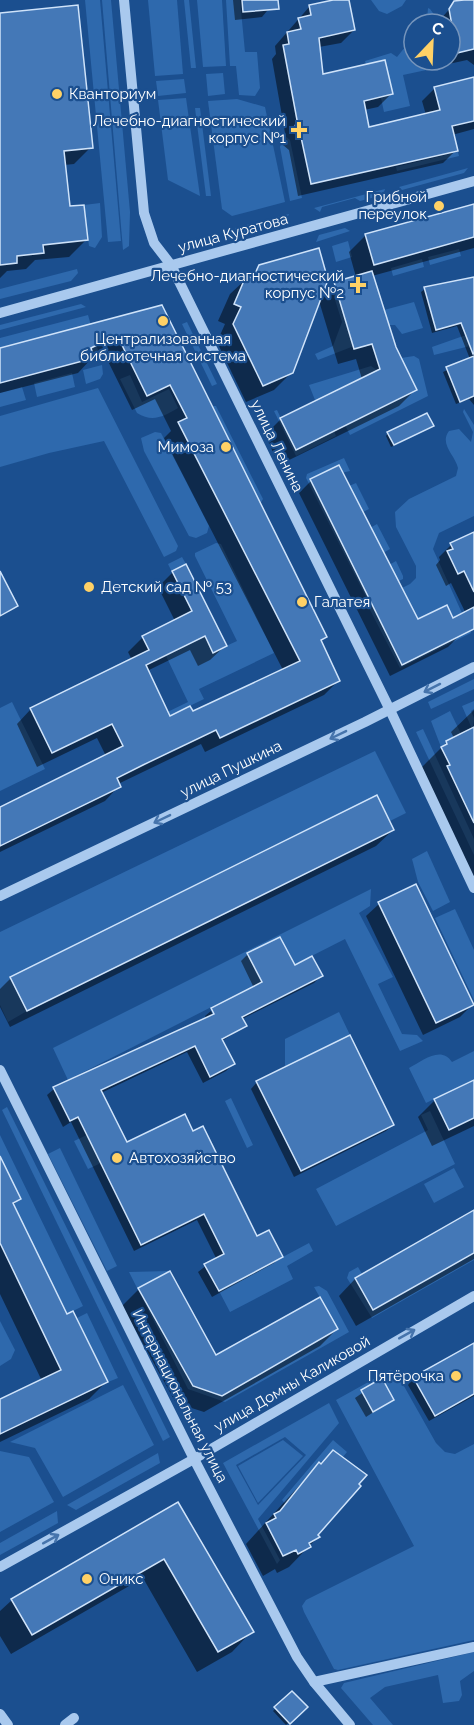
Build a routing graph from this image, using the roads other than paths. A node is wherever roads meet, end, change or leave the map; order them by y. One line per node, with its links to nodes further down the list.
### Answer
1 (124, 0): 3 (street, улица Ленина)
2 (474, 181): 3 (street, улица Куратова)
3 (171, 265): 4 (street, улица Куратова); 6 (street, улица Ленина)
4 (0, 313)
5 (474, 667): 6 (street, улица Пушкина, one-way to 6)
6 (390, 710): 7 (street, улица Ленина); 8 (street, улица Пушкина, one-way to 8)
7 (474, 888)
8 (0, 896)
9 (0, 1070): 11 (street, Интернациональная улица)
10 (474, 1296): 11 (street, улица Домны Каликовой, one-way to 10)
11 (194, 1459): 12 (street, улица Домны Каликовой, one-way to 11); 14 (street, Интернациональная улица)
12 (0, 1567)
13 (474, 1647): 14 (street)
14 (314, 1682): 17 (street, Интернациональная улица)
15 (0, 1714): 16 (street)
16 (8, 1725)
17 (350, 1725)

